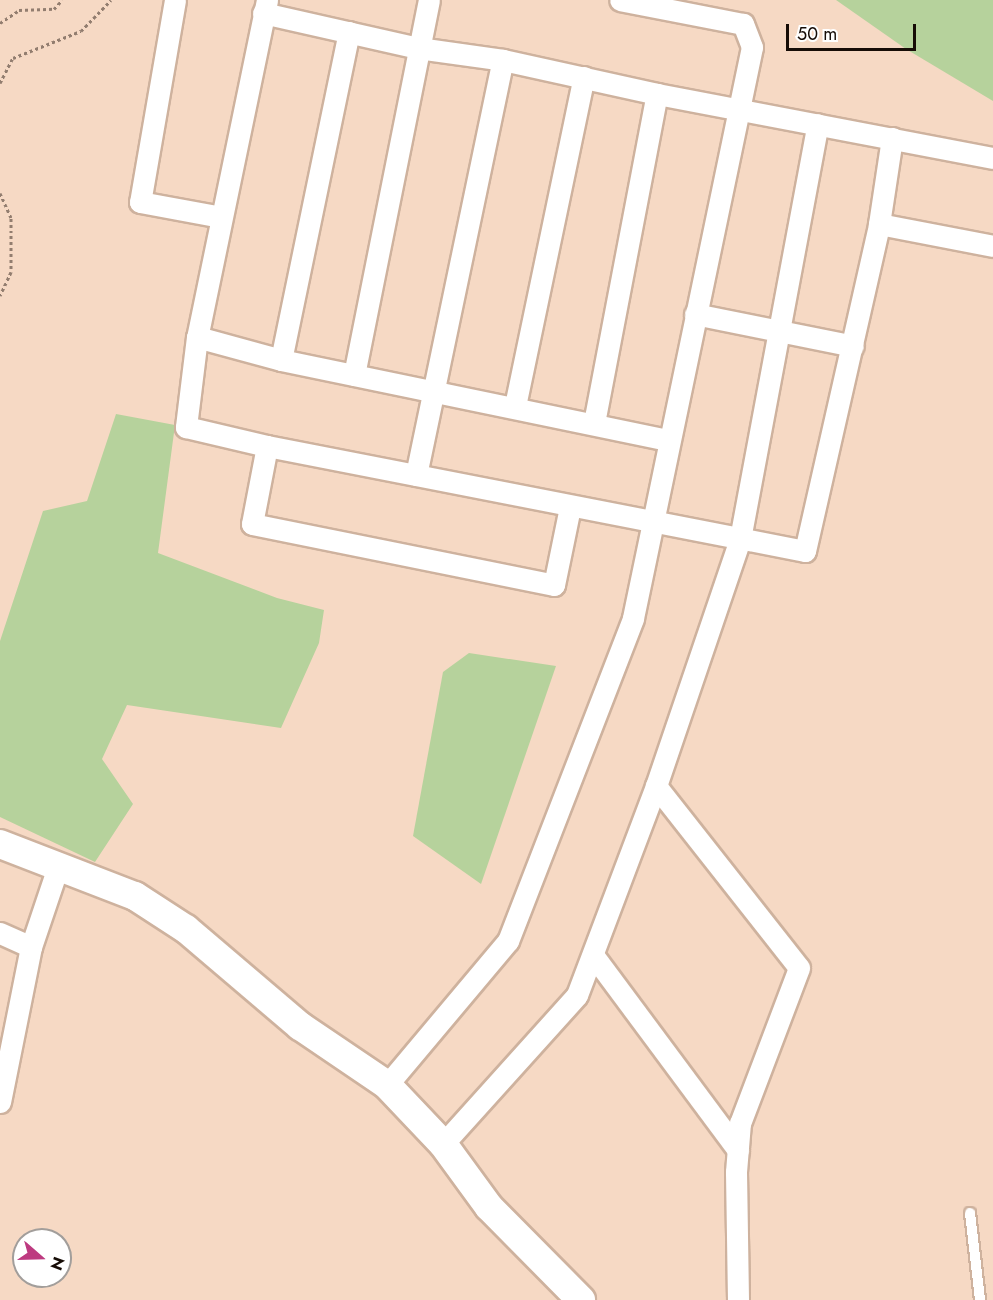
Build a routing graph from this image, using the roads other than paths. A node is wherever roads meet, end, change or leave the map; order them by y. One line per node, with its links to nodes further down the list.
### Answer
1 (175, 0): 14 (street)
2 (429, 0): 6 (street)
3 (620, 0): 10 (street)
4 (265, 6): 5 (street); 14 (street)
5 (349, 32): 6 (street); 21 (street)
6 (418, 48): 7 (street); 22 (street)
7 (503, 60): 8 (street); 23 (street)
8 (584, 77): 9 (street); 24 (street)
9 (657, 94): 10 (street); 25 (street)
10 (737, 107): 11 (street); 17 (street)
11 (818, 124): 12 (street); 18 (street)
12 (892, 138): 13 (street); 15 (street)
13 (993, 158)
14 (221, 217): 19 (street)
15 (879, 224): 16 (street); 20 (street)
16 (993, 246)
17 (695, 314): 18 (street); 26 (street)
18 (779, 332): 20 (street); 31 (street)
19 (197, 337): 21 (street); 27 (street)
20 (853, 346): 31 (street)
21 (281, 360): 22 (street)
22 (354, 375): 23 (street)
23 (435, 390): 24 (street); 28 (street)
24 (515, 406): 25 (street)
25 (594, 423): 26 (street)
26 (669, 440): 30 (street)
27 (267, 446): 28 (street); 29 (street)
28 (416, 475): 29 (street)
29 (570, 507): 30 (street)
30 (652, 522): 31 (street); 38 (street)
31 (740, 539): 32 (street)
32 (656, 786): 37 (street); 41 (street)
33 (0, 844): 34 (street)
34 (58, 867): 36 (street); 38 (street)
35 (0, 933): 36 (street)
36 (31, 947): 39 (street)
37 (593, 955): 40 (street); 41 (street)
38 (387, 1085): 40 (street)
39 (0, 1102)
40 (443, 1144): 43 (street)
41 (738, 1150): 44 (street)
42 (970, 1214): 45 (lane)
43 (581, 1300)
44 (738, 1300)
45 (980, 1300)

